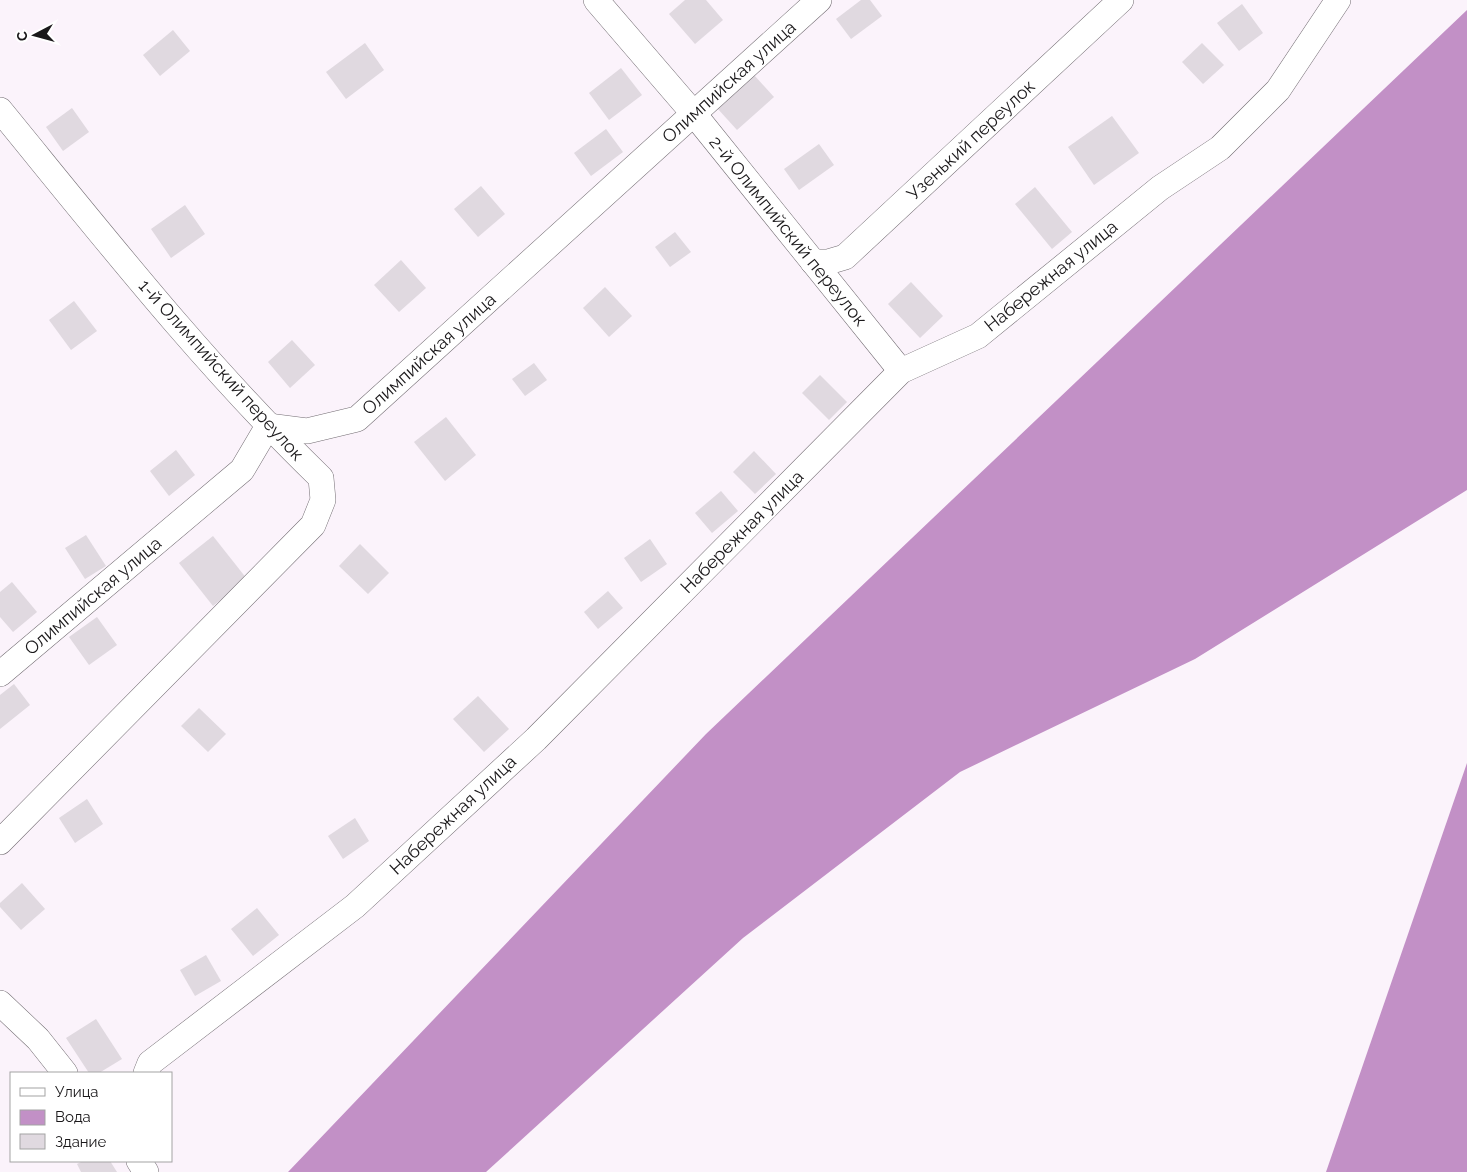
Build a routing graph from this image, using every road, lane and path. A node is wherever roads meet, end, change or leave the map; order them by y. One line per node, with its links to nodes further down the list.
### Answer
1 (596, 0): 6 (street, 2-й Олимпийский переулок)
2 (819, 0): 6 (street, Олимпийская улица)
3 (1121, 0): 7 (street, Узенький переулок)
4 (1338, 0): 8 (street, Набережная улица)
5 (0, 110): 9 (street, 1-й Олимпийский переулок)
6 (694, 114): 7 (street, 2-й Олимпийский переулок); 9 (street, Олимпийская улица)
7 (813, 262): 8 (street, 2-й Олимпийский переулок)
8 (901, 371): 14 (street, Набережная улица)
9 (268, 426): 10 (street, Олимпийская улица); 11 (street, 1-й Олимпийский переулок)
10 (0, 674)
11 (0, 842)
12 (2, 1009): 13 (street)
13 (64, 1072)
14 (146, 1072)

